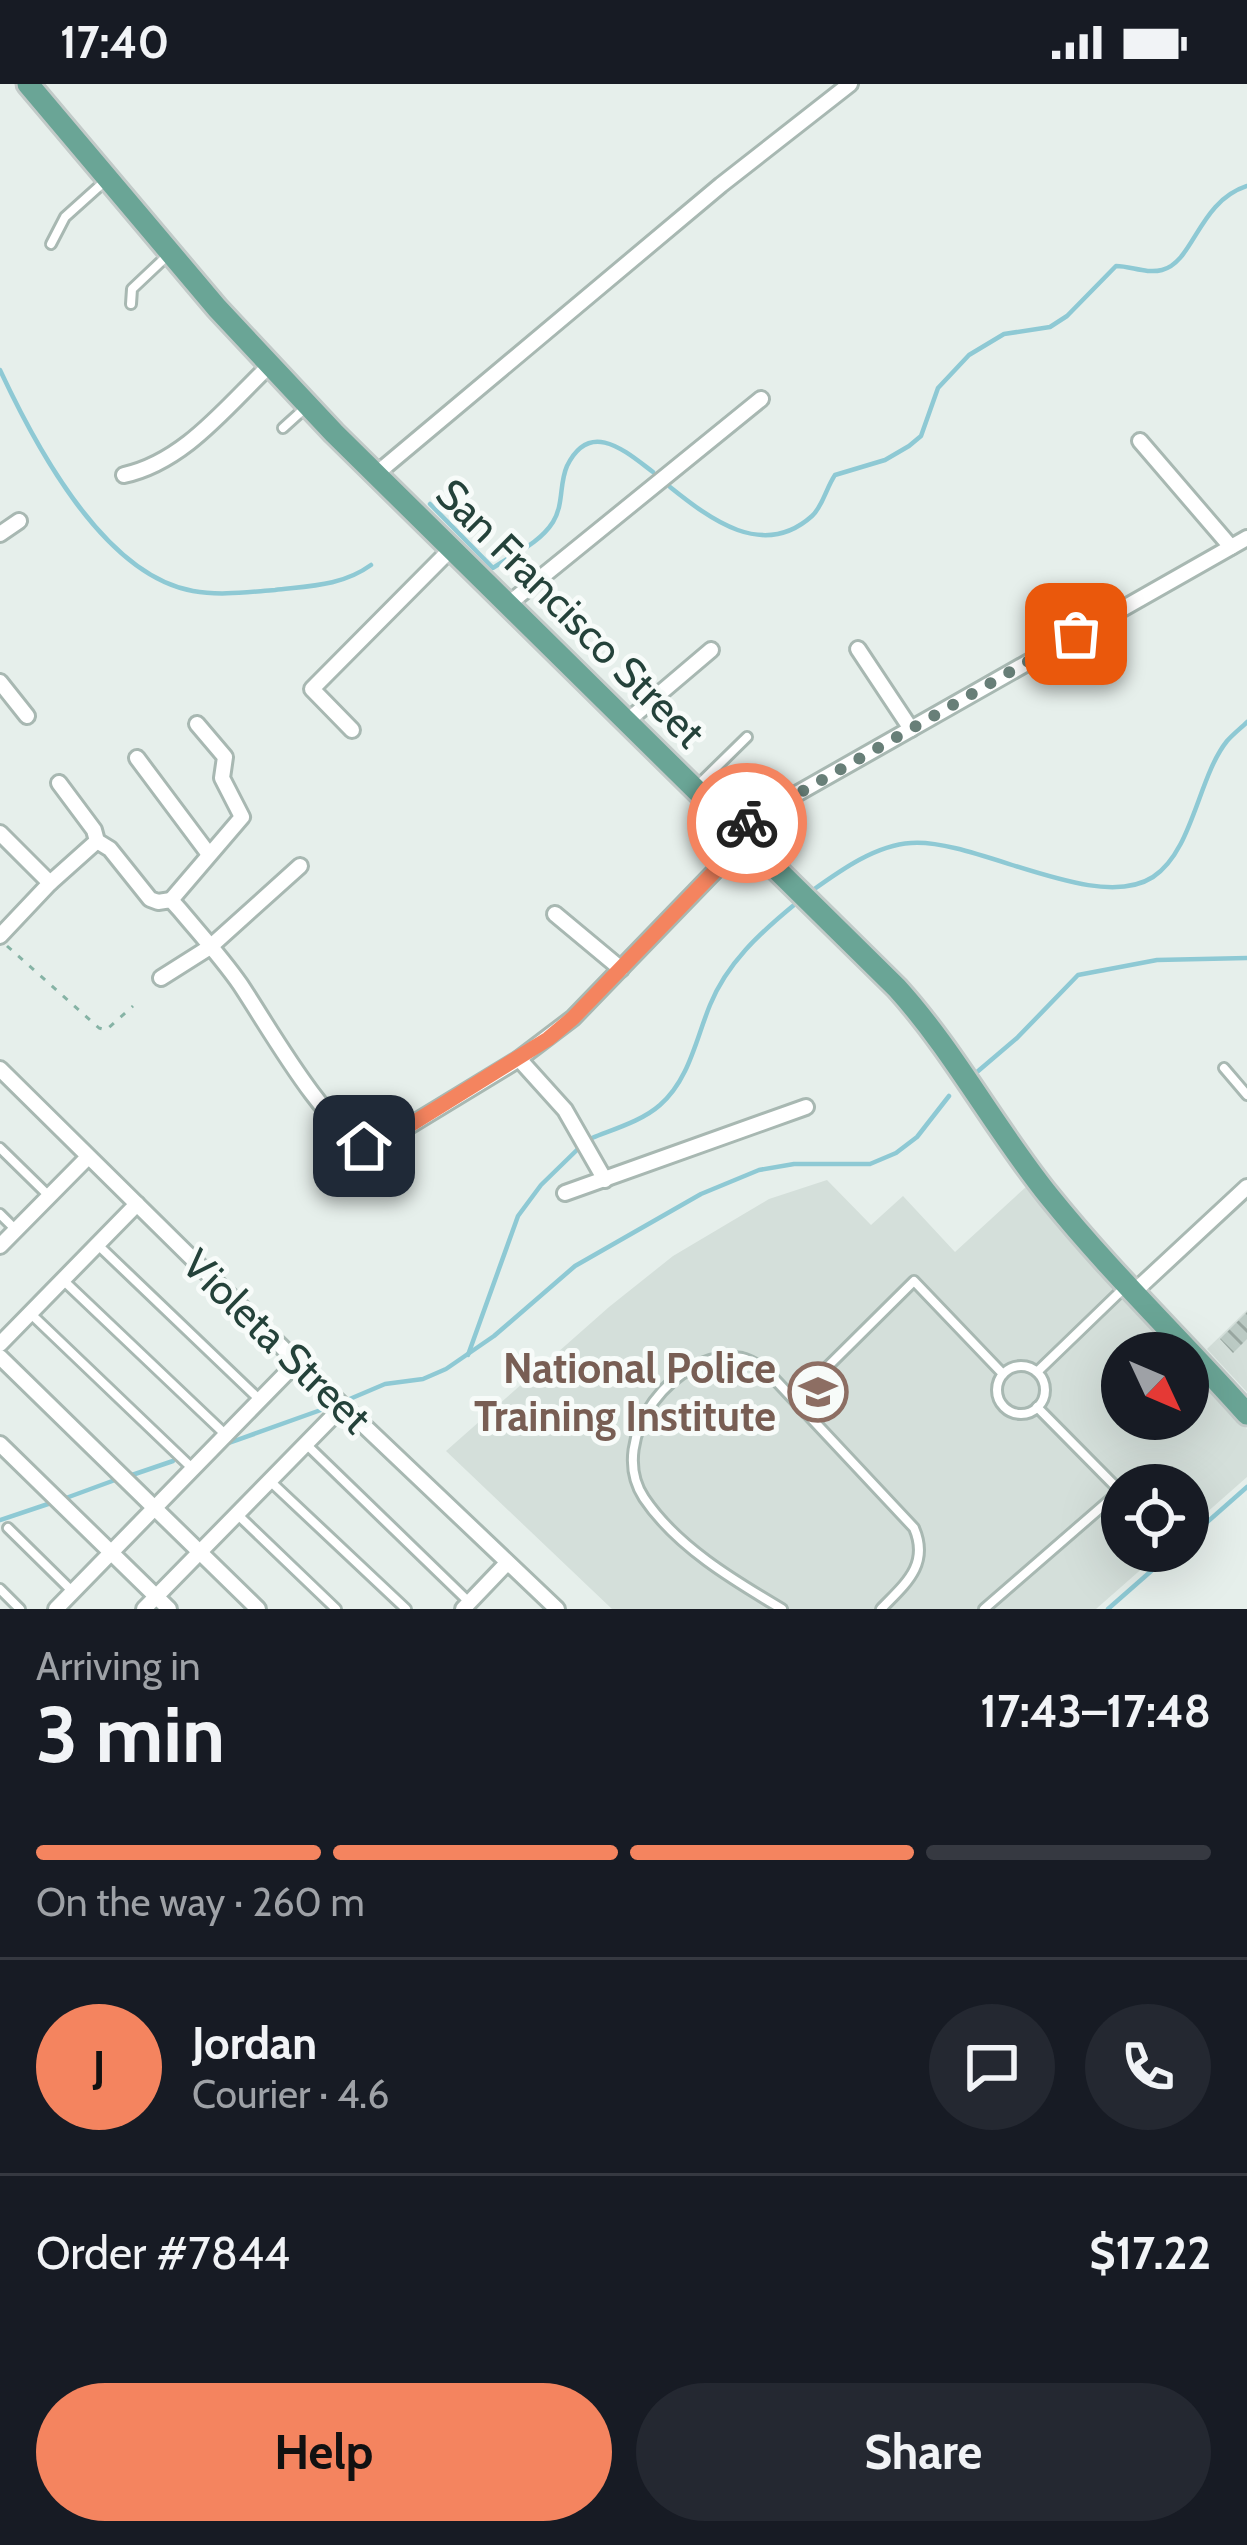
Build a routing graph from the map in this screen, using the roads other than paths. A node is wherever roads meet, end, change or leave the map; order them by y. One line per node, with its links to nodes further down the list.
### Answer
1 (28, 84): 3 (main road, San Francisco Street)
2 (850, 84): 13 (street)
3 (107, 179): 4 (lane); 5 (main road, San Francisco Street)
4 (51, 244)
5 (170, 253): 6 (lane); 7 (main road, San Francisco Street)
6 (131, 304)
7 (269, 366): 9 (main road, San Francisco Street); 12 (street)
8 (761, 399): 19 (street)
9 (307, 406): 10 (lane); 13 (main road, San Francisco Street)
10 (284, 428)
11 (1140, 441): 17 (street)
12 (124, 475)
13 (375, 475): 18 (main road, San Francisco Street)
14 (19, 521): 15 (street)
15 (0, 534)
16 (1247, 538): 17 (street)
17 (1231, 547): 26 (street)
18 (450, 550): 19 (main road, San Francisco Street); 27 (street)
19 (506, 606): 24 (main road, San Francisco Street)
20 (858, 649): 26 (street)
21 (711, 650): 24 (street)
22 (0, 682): 23 (street)
23 (27, 716)
24 (625, 722): 32 (main road, San Francisco Street)
25 (197, 724): 37 (street)
26 (911, 729): 35 (street)
27 (352, 730)
28 (747, 736): 32 (lane)
29 (137, 758): 37 (street)
30 (746, 781): 33 (lane)
31 (59, 783): 36 (street)
32 (694, 789): 33 (main road, San Francisco Street)
33 (713, 809): 35 (main road, San Francisco Street)
34 (0, 833): 39 (street)
35 (739, 836): 44 (street); 63 (main road, San Francisco Street)
36 (98, 842): 39 (street); 40 (street)
37 (208, 853): 40 (street)
38 (300, 866): 43 (street)
39 (50, 883): 42 (street)
40 (171, 900): 43 (street)
41 (555, 914): 44 (street)
42 (0, 938)
43 (210, 947): 45 (street); 46 (street)
44 (621, 969): 46 (street)
45 (161, 978)
46 (519, 1059): 53 (street)
47 (1224, 1068): 49 (lane)
48 (0, 1069): 52 (street, Violeta Street)
49 (1247, 1095)
50 (806, 1107): 53 (street)
51 (0, 1148): 56 (lane)
52 (88, 1157): 56 (street); 57 (street, Violeta Street)
53 (605, 1180): 55 (street)
54 (1247, 1187): 63 (street)
55 (566, 1193)
56 (49, 1196): 59 (street)
57 (137, 1204): 60 (street); 67 (street, Violeta Street)
58 (0, 1214): 59 (lane)
59 (16, 1230): 61 (street)
60 (98, 1244): 62 (street); 70 (lane)
61 (0, 1246)
62 (63, 1280): 64 (street); 75 (lane)
63 (1132, 1288): 68 (lane); 74 (main road, San Francisco Street)
64 (30, 1313): 65 (street); 78 (lane)
65 (0, 1344)
66 (0, 1357): 80 (street)
67 (297, 1362): 70 (street); 72 (street, Violeta Street)
68 (1037, 1372): 69 (lane); 73 (lane)
69 (1004, 1374): 71 (lane); 73 (lane)
70 (260, 1400): 75 (street)
71 (795, 1400): 98 (lane); 99 (lane)
72 (343, 1406): 77 (street); 85 (street, Violeta Street)
73 (1037, 1407): 100 (lane)
74 (1247, 1414)
75 (226, 1435): 78 (street)
76 (0, 1444): 84 (street)
77 (306, 1444): 79 (street); 89 (lane)
78 (193, 1469): 80 (street)
79 (270, 1480): 81 (street); 96 (lane)
80 (154, 1508): 83 (street); 84 (street)
81 (237, 1514): 83 (street); 95 (lane)
82 (8, 1528): 87 (lane)
83 (199, 1552): 88 (street); 94 (street)
84 (111, 1553): 87 (street); 88 (street)
85 (506, 1564): 89 (street); 97 (street, Violeta Street)
86 (0, 1589): 90 (lane)
87 (73, 1592): 91 (street)
88 (156, 1596): 92 (street); 93 (street)
89 (466, 1606)
90 (20, 1609)
91 (56, 1609)
92 (144, 1609)
93 (170, 1609)
94 (258, 1609)
95 (337, 1609)
96 (406, 1609)
97 (557, 1609)
98 (782, 1609)
99 (881, 1609)
100 (983, 1609)

